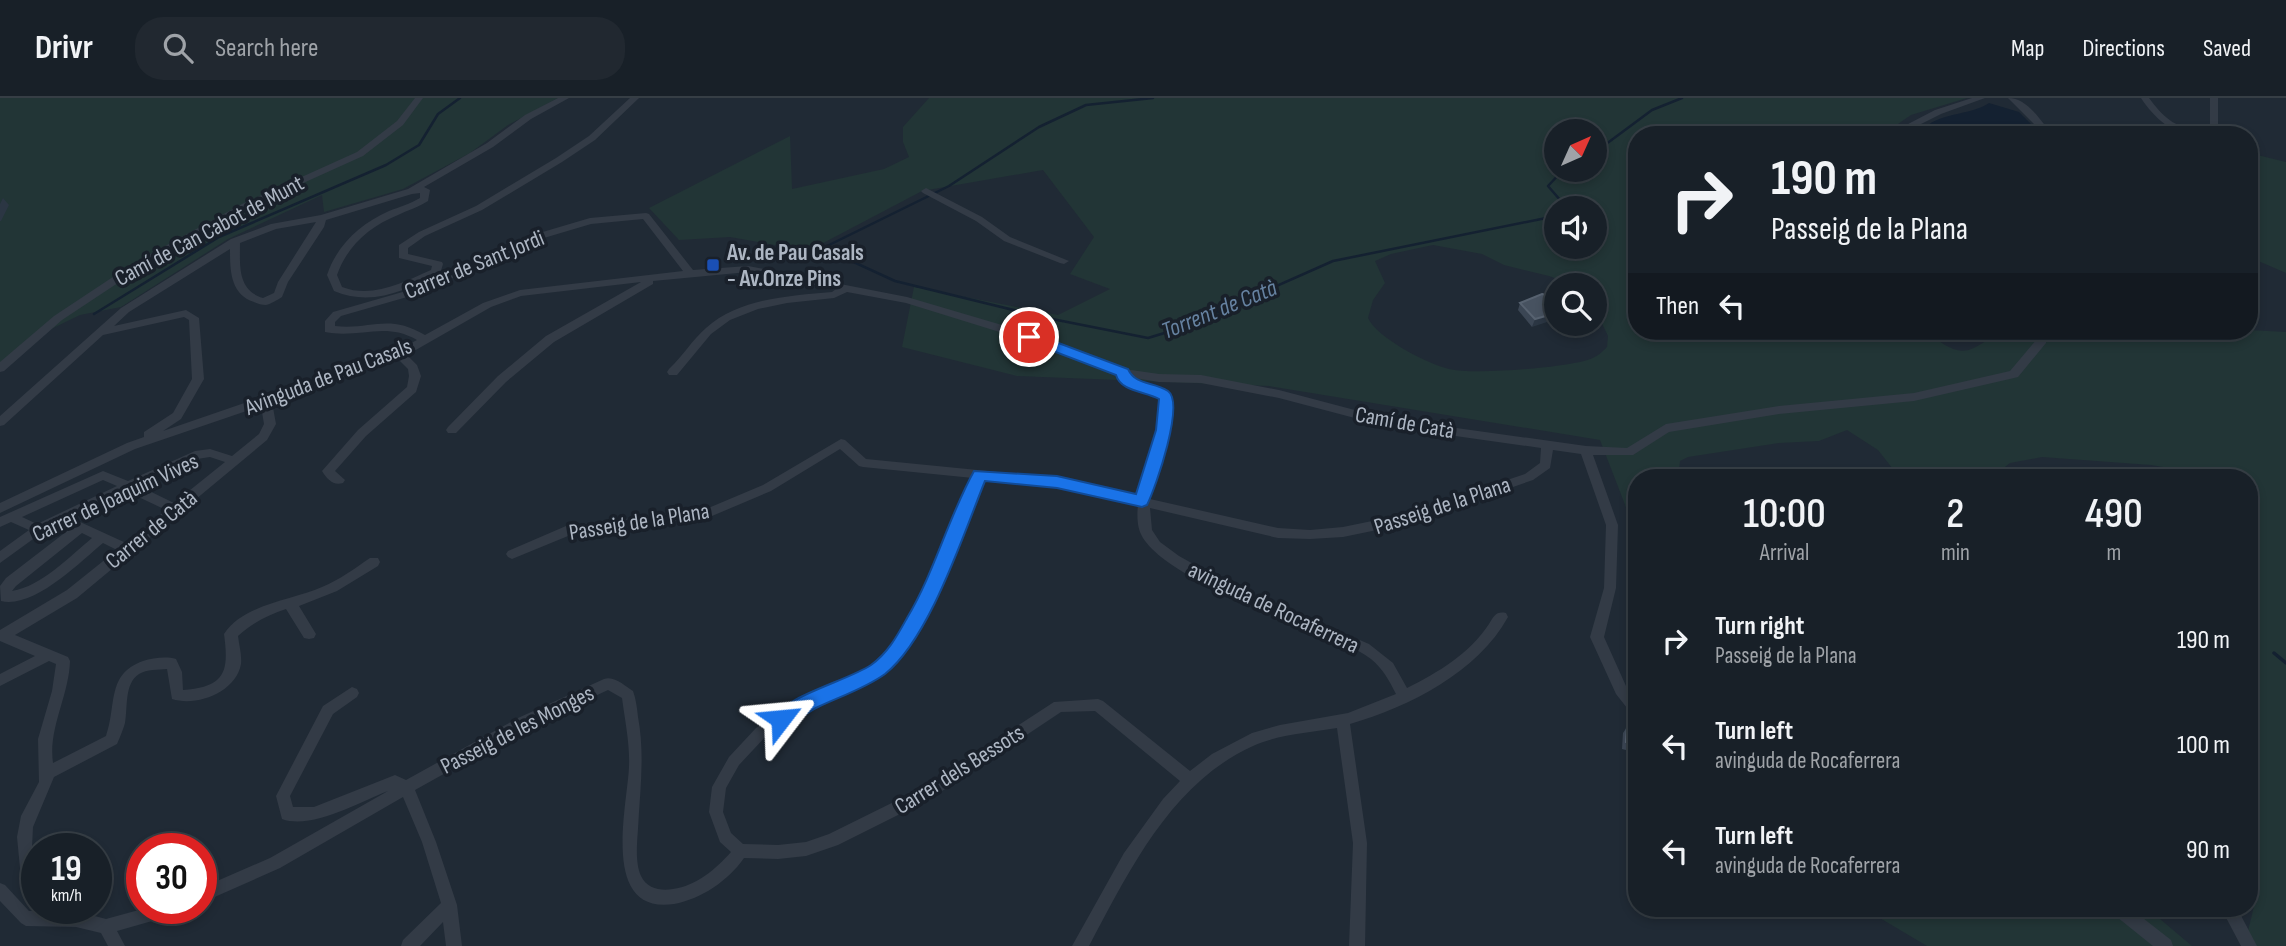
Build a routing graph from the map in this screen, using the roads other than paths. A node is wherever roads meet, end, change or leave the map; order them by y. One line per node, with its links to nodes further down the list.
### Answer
1 (419, 98): 25 (street, Camí de Can Cabot de Munt)
2 (565, 98): 12 (street)
3 (635, 98): 12 (street)
4 (1980, 98): 8 (street)
5 (2012, 98): 9 (street)
6 (2145, 98): 10 (street)
7 (2214, 98): 11 (street)
8 (1909, 126)
9 (2041, 126)
10 (2168, 126)
11 (2214, 126)
12 (411, 191): 14 (street)
13 (926, 191): 16 (street)
14 (322, 218): 15 (street); 15 (street)
15 (235, 241): 21 (street)
16 (1064, 261)
17 (748, 269): 18 (street, Avinguda de Pau Casals); 20 (street, Camí de Catà)
18 (690, 273): 19 (street, Avinguda de Pau Casals); 22 (street, Carrer de Sant Jordi)
19 (655, 278): 22 (street, Avinguda de Pau Casals); 30 (street)
20 (843, 290): 26 (street); 27 (street, Camí de Catà)
21 (99, 333): 29 (street); 32 (street)
22 (425, 340): 24 (street, Avinguda de Pau Casals)
23 (2042, 340): 33 (street, Camí de Catà)
24 (400, 354): 28 (street, Avinguda de Pau Casals); 36 (street)
25 (0, 368)
26 (673, 372)
27 (1122, 372): 31 (street, Camí de Catà); 38 (street, avinguda de Rocaferrera)
28 (266, 401): 32 (street, Avinguda de Pau Casals); 34 (street, Carrer de Catà)
29 (0, 422)
30 (452, 430)
31 (1548, 445): 33 (street, Camí de Catà); 38 (street, Passeig de la Plana)
32 (131, 446): 39 (street, Avinguda de Pau Casals)
33 (1586, 450): 58 (street)
34 (235, 461): 37 (street, Carrer de Joaquim Vives); 40 (street, Carrer de Catà)
35 (979, 475): 38 (street, Passeig de la Plana); 47 (street, Passeig de la Plana); 64 (street)
36 (340, 480)
37 (129, 486): 40 (street); 41 (street, Carrer de Joaquim Vives); 42 (street)
38 (1142, 501): 57 (street, avinguda de Rocaferrera)
39 (0, 508)
40 (176, 509): 46 (street, Carrer de Catà)
41 (60, 517): 43 (street); 44 (street, Carrer de Joaquim Vives)
42 (5, 519): 44 (street)
43 (81, 527): 45 (street); 45 (street)
44 (38, 529): 48 (street, Carrer de Joaquim Vives)
45 (102, 537): 46 (street)
46 (128, 549): 53 (street, Carrer de Catà)
47 (512, 554)
48 (0, 558)
49 (374, 562): 50 (street)
50 (292, 601): 52 (street); 60 (street)
51 (1502, 617): 57 (street)
52 (309, 634)
53 (1, 636): 54 (street)
54 (49, 654): 55 (street); 60 (street)
55 (0, 680)
56 (352, 693): 62 (street)
57 (1404, 695): 59 (street)
58 (1628, 699)
59 (1343, 721): 61 (street); 78 (street)
60 (48, 773): 63 (street)
61 (1189, 779): 64 (street, Carrer dels Bessots); 77 (street)
62 (406, 787): 64 (street, Passeig de les Monges); 65 (street, Passeig de les Monges); 67 (street)
63 (24, 833)
64 (740, 851)
65 (217, 889)
66 (0, 890): 68 (street)
67 (449, 905): 75 (street); 76 (street)
68 (21, 913)
69 (2128, 917): 79 (street)
70 (2234, 917): 80 (street)
71 (126, 921): 73 (street)
72 (95, 924): 73 (street)
73 (106, 927): 74 (street)
74 (117, 946)
75 (408, 946)
76 (454, 946)
77 (1080, 946)
78 (1357, 946)
79 (2165, 946)
80 (2249, 946)

